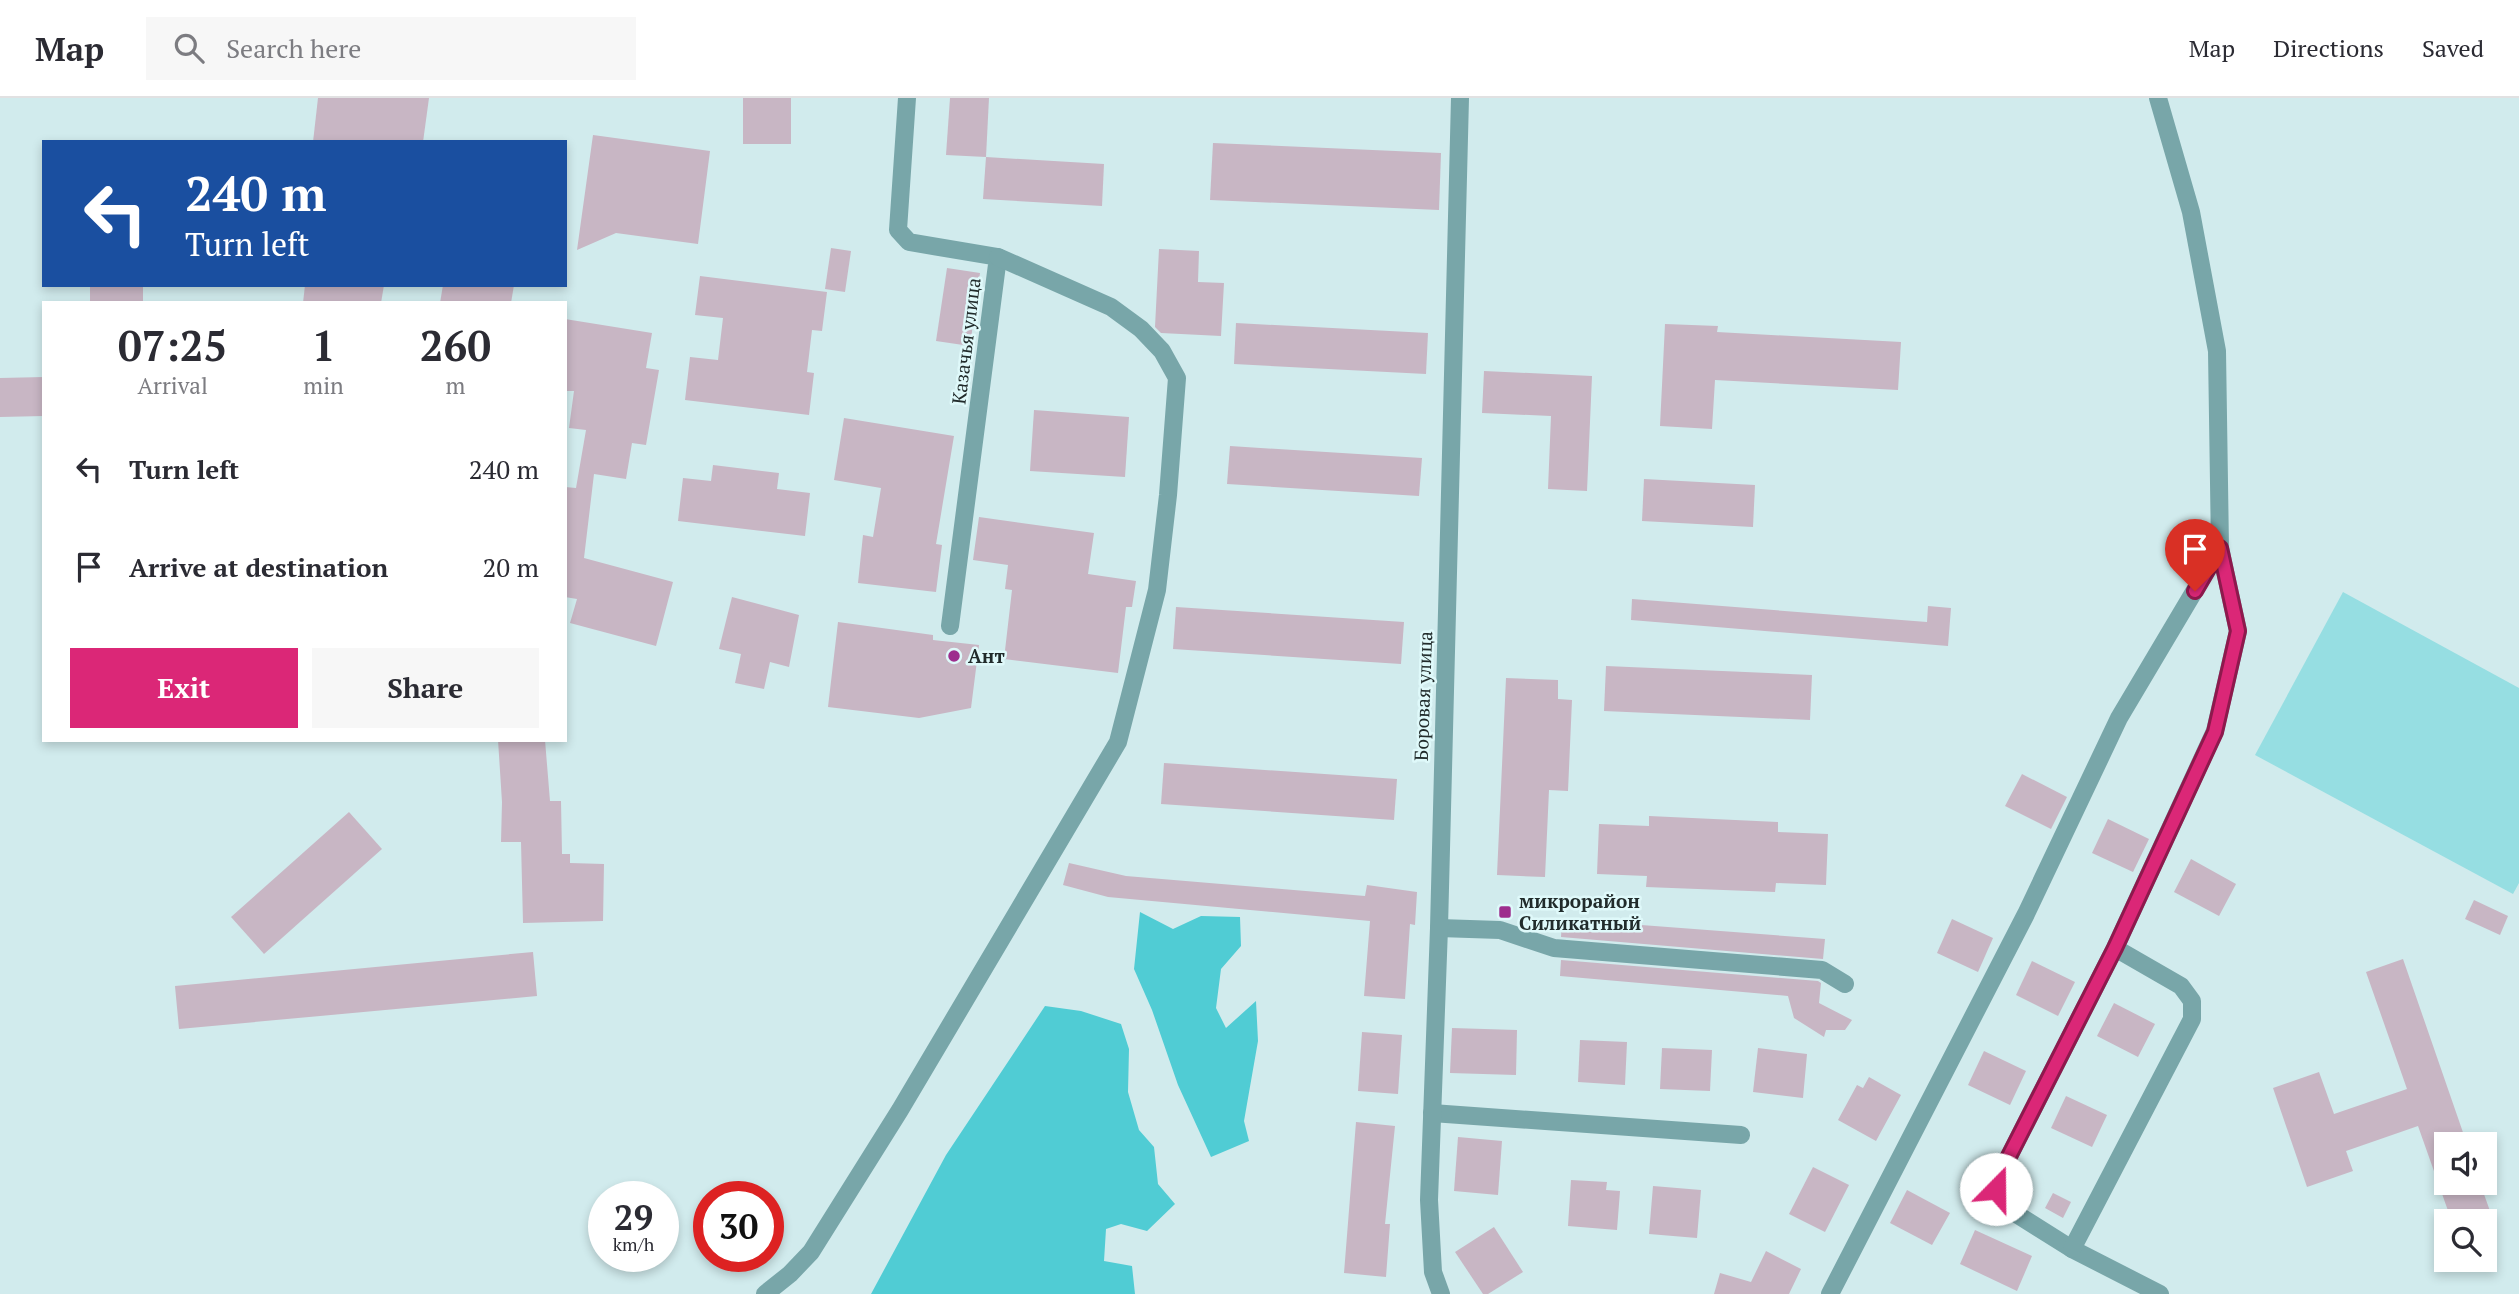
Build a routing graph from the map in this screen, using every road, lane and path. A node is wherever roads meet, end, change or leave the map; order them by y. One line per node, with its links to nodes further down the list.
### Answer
1 (907, 98): 4 (street, Казачья улица)
2 (1460, 98): 7 (street, Боровая улица)
3 (2158, 98): 5 (street)
4 (998, 257): 6 (street, Казачья улица); 13 (street)
5 (2220, 548): 8 (street); 15 (street)
6 (950, 626)
7 (1439, 928): 9 (street); 10 (street, Боровая улица)
8 (2115, 948): 12 (street); 12 (street)
9 (1845, 984)
10 (1432, 1113): 11 (street); 14 (street, Боровая улица)
11 (1741, 1135)
12 (2072, 1249): 16 (street)
13 (765, 1294)
14 (1441, 1294)
15 (1830, 1294)
16 (2160, 1294)

